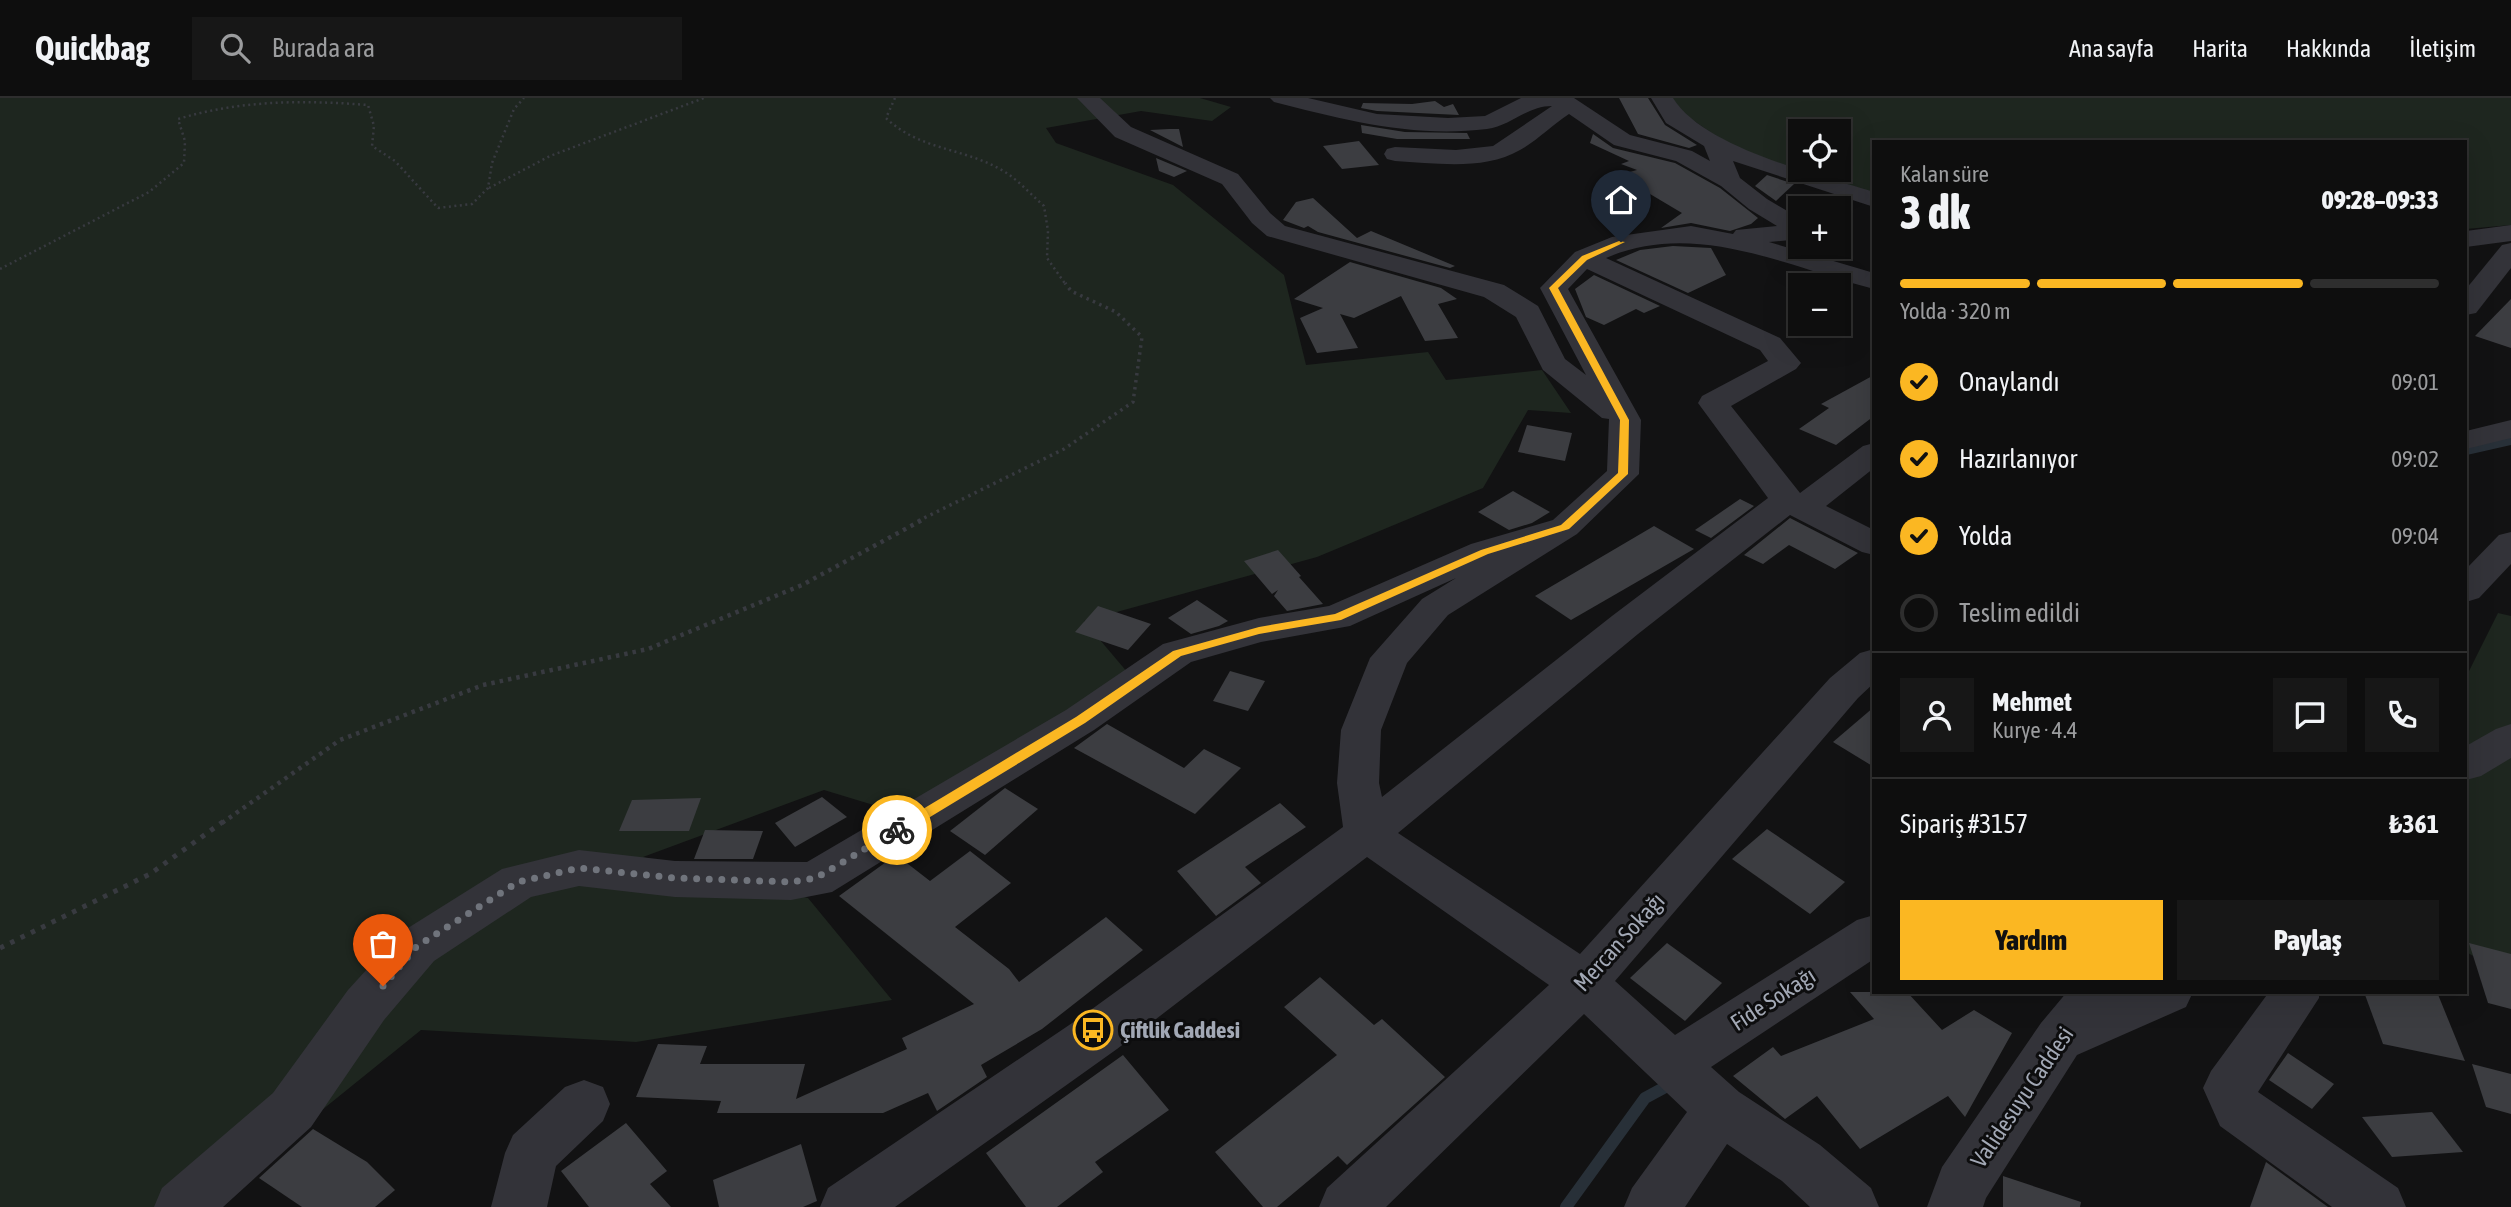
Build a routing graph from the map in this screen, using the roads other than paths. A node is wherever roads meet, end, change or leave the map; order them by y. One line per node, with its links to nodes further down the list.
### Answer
1 (1088, 98): 16 (street)
2 (1282, 98): 4 (street)
3 (1662, 98): 5 (street)
4 (1571, 105): 6 (street); 7 (street)
5 (1714, 142): 7 (street); 8 (street)
6 (1395, 154)
7 (1729, 181): 10 (street)
8 (1872, 199)
9 (2511, 233): 11 (street)
10 (1691, 234): 13 (street); 14 (street)
11 (2467, 239)
12 (2511, 251): 15 (street)
13 (1584, 258): 16 (street); 20 (street)
14 (1872, 280)
15 (2467, 306)
16 (1625, 420): 21 (street)
17 (2511, 429): 18 (street)
18 (2467, 440)
19 (1872, 454): 20 (street)
20 (1795, 504): 22 (street); 28 (street)
21 (1565, 527): 28 (street); 38 (street)
22 (1872, 543)
23 (2511, 543): 24 (street)
24 (2467, 589)
25 (1872, 664): 30 (street, Mercan Sokağı)
26 (2511, 739): 27 (street)
27 (2467, 764)
28 (1366, 834): 30 (street); 40 (street)
29 (1872, 935): 35 (street, Fide Sokağı)
30 (1584, 983): 35 (street); 41 (street, Mercan Sokağı)
31 (2095, 994): 34 (street, Validesuyu Caddesi)
32 (2164, 994): 34 (street)
33 (2294, 994): 45 (street)
34 (2059, 1039): 44 (street, Validesuyu Caddesi)
35 (1672, 1065): 37 (street)
36 (584, 1104): 39 (street)
37 (1720, 1109): 42 (street); 43 (street)
38 (182, 1207)
39 (519, 1207)
40 (848, 1207)
41 (1347, 1207)
42 (1652, 1207)
43 (1851, 1207)
44 (1955, 1207)
45 (2378, 1207)

